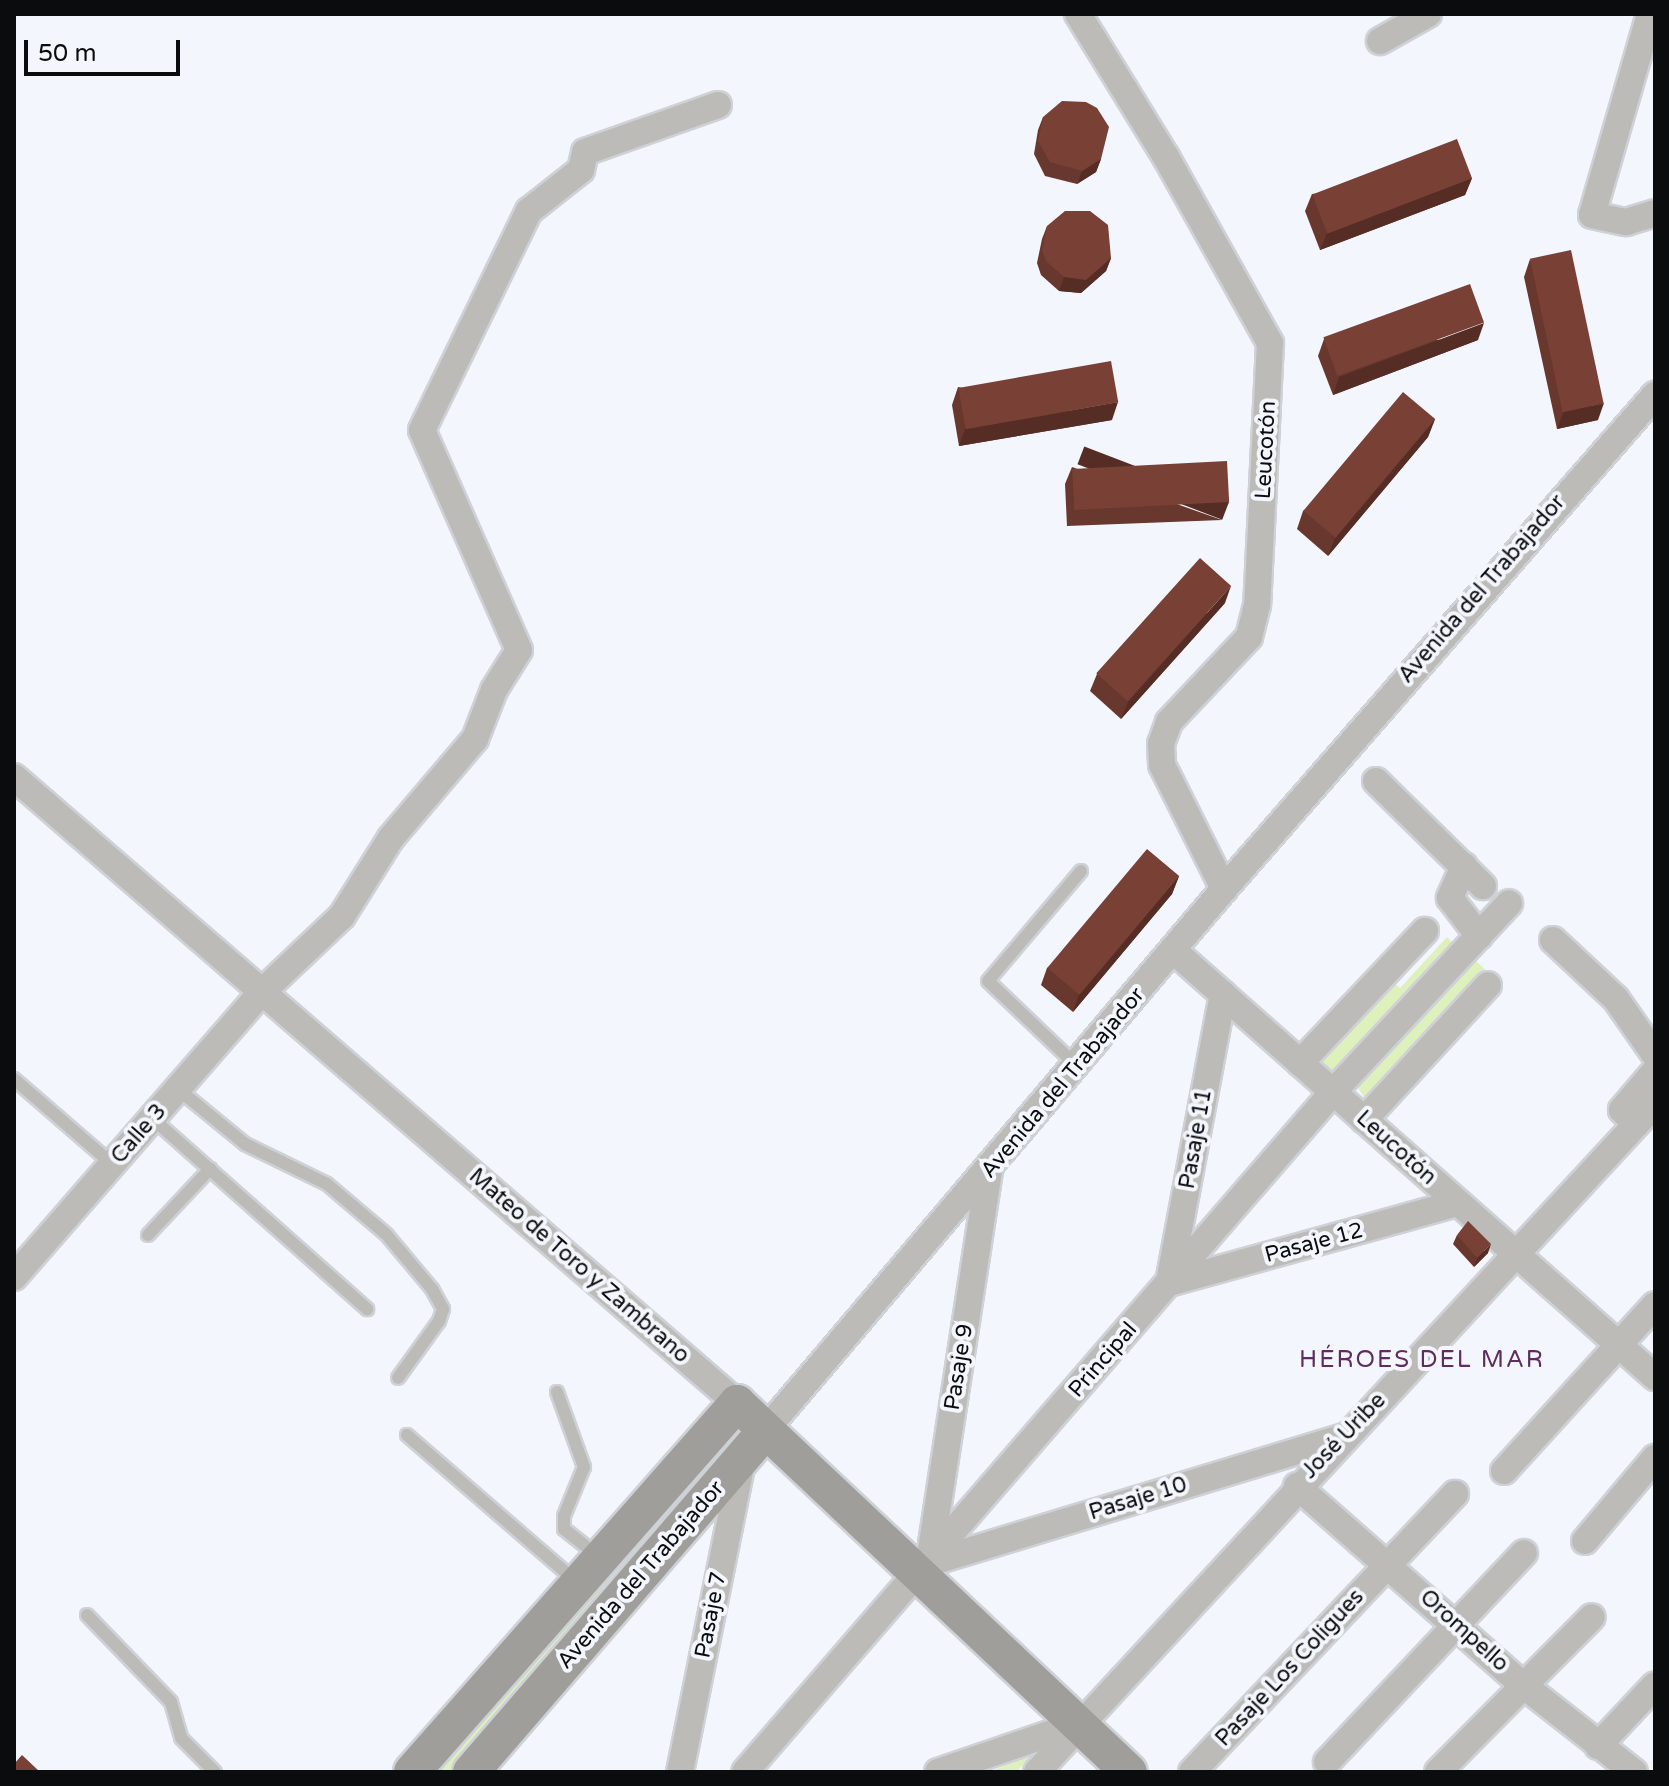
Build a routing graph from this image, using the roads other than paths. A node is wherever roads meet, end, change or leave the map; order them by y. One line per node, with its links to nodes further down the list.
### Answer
1 (1078, 14): 13 (street, Leucotón)
2 (1428, 14): 4 (street)
3 (1650, 14): 6 (street)
4 (1380, 41)
5 (718, 105): 20 (street, Calle 3)
6 (1655, 213)
7 (1655, 395): 13 (street, Avenida del Trabajador)
8 (14, 777): 20 (street, Mateo de Toro y Zambrano)
9 (1376, 781): 10 (street)
10 (1464, 866): 12 (street); 17 (street)
11 (1081, 871): 24 (lane)
12 (1483, 886)
13 (1224, 889): 18 (street, Avenida del Trabajador)
14 (1509, 903): 17 (street, Principal)
15 (1425, 931): 23 (street)
16 (1553, 940): 22 (street)
17 (1471, 943): 28 (street, Principal)
18 (1174, 951): 21 (street, Leucotón); 24 (street, Avenida del Trabajador)
19 (1488, 985): 31 (street)
20 (263, 991): 27 (street, Calle 3); 47 (street, Mateo de Toro y Zambrano)
21 (1223, 994): 23 (street, Leucotón); 40 (street, Pasaje 11)
22 (1655, 1055)
23 (1300, 1063): 28 (street, Leucotón)
24 (1078, 1067): 35 (street, Avenida del Trabajador)
25 (1655, 1071): 32 (street)
26 (14, 1079): 33 (lane)
27 (178, 1089): 30 (street, Calle 3); 45 (lane)
28 (1333, 1092): 31 (street, Leucotón); 40 (street, Principal)
29 (1655, 1104): 32 (street, José Uribe)
30 (152, 1118): 33 (street, Calle 3); 34 (lane)
31 (1364, 1120): 36 (street, Leucotón)
32 (1636, 1124): 38 (street, José Uribe)
33 (112, 1164): 39 (street, Calle 3)
34 (210, 1169): 37 (lane); 42 (lane)
35 (989, 1170): 50 (street, Avenida del Trabajador); 58 (street, Pasaje 9)
36 (1458, 1203): 38 (street, Leucotón); 40 (street, Pasaje 12)
37 (148, 1235)
38 (1515, 1254): 43 (street, Leucotón); 49 (street, José Uribe)
39 (14, 1277)
40 (1169, 1283): 58 (street, Principal)
41 (1655, 1305): 43 (street)
42 (367, 1309)
43 (1618, 1345): 44 (street, Leucotón); 52 (street)
44 (1655, 1377)
45 (398, 1378)
46 (557, 1392): 59 (lane)
47 (737, 1403): 50 (street, Mateo de Toro y Zambrano); 59 (street, Avenida del Trabajador)
48 (407, 1435): 59 (lane)
49 (1346, 1436): 53 (street, José Uribe); 58 (street, Pasaje 10)
50 (754, 1445): 58 (street, Mateo de Toro y Zambrano); 60 (street, Avenida del Trabajador); 73 (street, Pasaje 7)
51 (1655, 1458): 55 (street)
52 (1504, 1471)
53 (1297, 1486): 57 (street, Orompello); 66 (street, José Uribe)
54 (1455, 1494): 57 (street, Pasaje Los Coligues)
55 (1585, 1541)
56 (1524, 1553): 63 (street)
57 (1387, 1564): 63 (street, Orompello); 78 (street, Pasaje Los Coligues)
58 (924, 1569): 66 (street, Mateo de Toro y Zambrano); 74 (street, Principal)
59 (589, 1570): 60 (street); 72 (street, Avenida del Trabajador)
60 (629, 1586): 69 (street, Avenida del Trabajador)
61 (87, 1615): 71 (lane)
62 (1592, 1617): 64 (street)
63 (1456, 1623): 64 (street, Orompello); 68 (street)
64 (1523, 1685): 67 (street, Orompello); 79 (street)
65 (1655, 1685): 67 (street)
66 (1078, 1724): 75 (street); 76 (street, José Uribe); 77 (street, Mateo de Toro y Zambrano)
67 (1598, 1746): 70 (street, Orompello)
68 (1327, 1762)
69 (481, 1766)
70 (1630, 1771)
71 (215, 1772)
72 (412, 1772)
73 (680, 1772)
74 (745, 1772)
75 (938, 1772)
76 (1037, 1772)
77 (1129, 1772)
78 (1192, 1772)
79 (1438, 1772)

